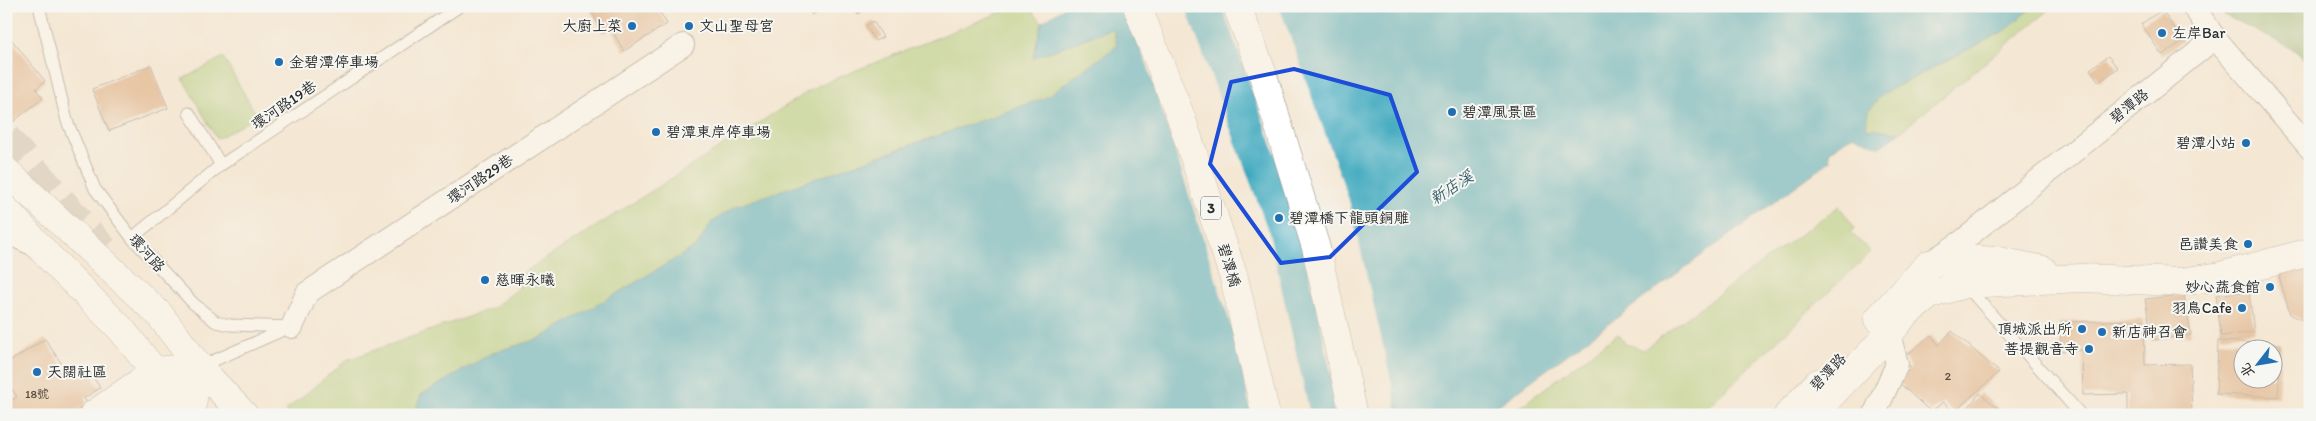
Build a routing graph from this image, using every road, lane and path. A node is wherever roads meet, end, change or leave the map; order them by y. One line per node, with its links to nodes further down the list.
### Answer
1 (39, 6): 14 (lane, 環河路)
2 (460, 6): 10 (lane, 環河路19巷)
3 (1137, 6): 28 (main road, 碧潭橋 / 3)
4 (1237, 6): 29 (main road)
5 (2193, 6): 6 (street)
6 (2214, 38): 9 (street); 17 (street, 碧潭路)
7 (683, 45): 20 (street, 環河路29巷)
8 (189, 113): 10 (lane)
9 (2310, 148)
10 (222, 165): 14 (lane, 環河路19巷)
11 (6, 171): 22 (main road)
12 (6, 210): 16 (main road)
13 (6, 238): 16 (lane)
14 (132, 238): 20 (lane, 環河路)
15 (2310, 252): 18 (main road, 碧潭路)
16 (50, 258): 23 (main road)
17 (1929, 264): 18 (main road, 碧潭路); 30 (main road, 碧潭路)
18 (2082, 278): 19 (main road, 碧潭路)
19 (1964, 284): 21 (main road, 碧潭路); 33 (lane)
20 (292, 327): 22 (lane)
21 (1889, 334): 31 (main road, 碧潭路); 32 (street)
22 (199, 367): 23 (main road); 26 (main road); 27 (main road)
23 (163, 381): 24 (main road); 25 (main road); 26 (main road)
24 (93, 415)
25 (135, 415)
26 (189, 415)
27 (244, 415)
28 (1266, 415)
29 (1354, 415)
30 (1788, 415)
31 (1812, 415)
32 (1874, 415)
33 (2081, 415)

